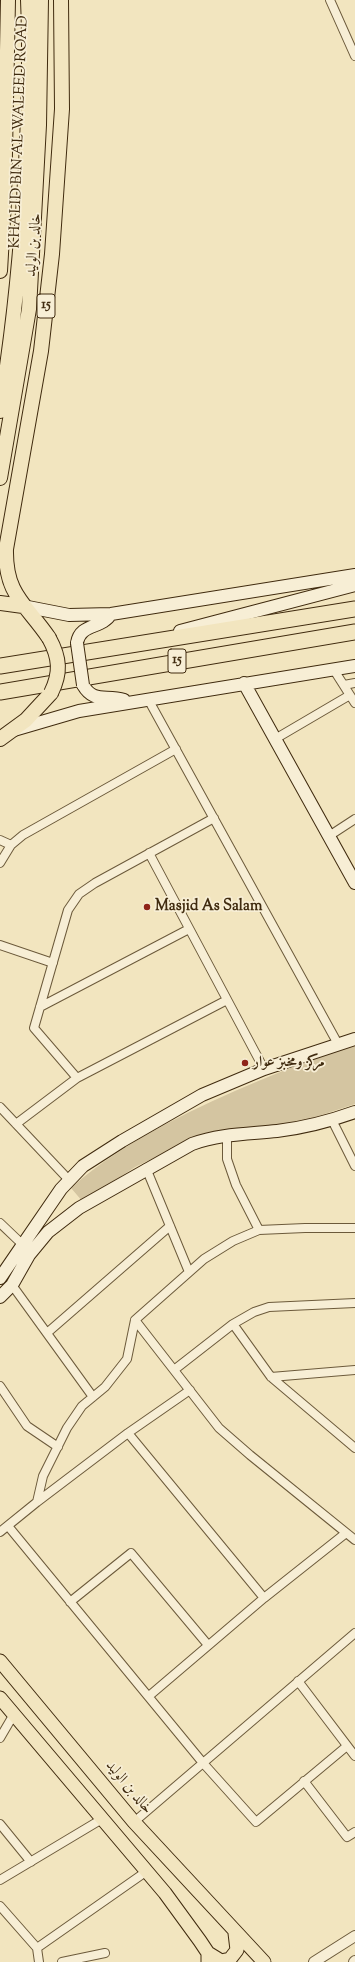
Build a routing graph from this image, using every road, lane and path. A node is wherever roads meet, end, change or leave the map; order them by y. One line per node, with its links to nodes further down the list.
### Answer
1 (8, 0): 7 (highway)
2 (28, 0): 8 (highway, KHALID BIN AL WALEED ROAD)
3 (41, 0): 9 (highway, KHALID BIN AL WALEED ROAD)
4 (61, 0): 10 (highway, خالد بن الوليد / 15)
5 (330, 0): 6 (street)
6 (355, 54)
7 (0, 271)
8 (0, 411)
9 (0, 478)
10 (3, 555): 14 (highway, خالد بن الوليد / 15)
11 (355, 575): 16 (main road)
12 (355, 585): 18 (main road)
13 (0, 603): 14 (highway)
14 (23, 606): 16 (main road); 30 (highway, خالد بن الوليد / 15, bridge)
15 (355, 609): 18 (highway, 15)
16 (111, 614): 28 (main road, bridge)
17 (355, 632): 25 (highway, 15)
18 (123, 646): 19 (highway, 15)
19 (0, 666)
20 (355, 666): 21 (main road)
21 (334, 670): 22 (main road); 24 (street)
22 (244, 683): 27 (main road); 31 (main road)
23 (355, 683): 24 (street)
24 (344, 685): 26 (street)
25 (0, 692)
26 (350, 695): 29 (street); 31 (street)
27 (148, 699): 28 (main road); 32 (street)
28 (129, 702): 30 (main road)
29 (355, 703)
30 (6, 735)
31 (275, 739): 35 (main road)
32 (176, 749): 33 (street); 37 (street)
33 (214, 818): 38 (street); 47 (street)
34 (355, 819): 35 (street)
35 (329, 836): 40 (main road)
36 (0, 840): 37 (street)
37 (11, 845): 39 (street)
38 (149, 853): 41 (street); 43 (street)
39 (0, 863)
40 (355, 883)
41 (189, 929): 44 (street); 45 (street)
42 (0, 945): 43 (street)
43 (53, 963): 45 (street)
44 (227, 1000): 48 (street); 49 (street)
45 (40, 1007): 49 (street)
46 (355, 1039): 47 (main road)
47 (338, 1044): 48 (main road)
48 (264, 1069): 57 (main road)
49 (77, 1078): 53 (street)
50 (0, 1107): 53 (street)
51 (355, 1112): 52 (main road)
52 (332, 1120): 54 (main road); 55 (street)
53 (16, 1124): 57 (street)
54 (227, 1136): 56 (main road); 61 (street)
55 (355, 1166)
56 (146, 1168): 59 (street); 65 (main road)
57 (70, 1180): 62 (main road)
58 (0, 1223): 62 (street)
59 (170, 1226): 63 (street); 70 (street)
60 (355, 1228): 61 (street)
61 (259, 1230): 63 (street)
62 (22, 1244): 64 (main road)
63 (189, 1272): 68 (street)
64 (0, 1278)
65 (12, 1285): 66 (main road); 70 (street)
66 (0, 1297)
67 (355, 1303): 69 (street)
68 (135, 1320): 71 (street); 76 (street)
69 (233, 1324): 71 (street); 73 (street)
70 (47, 1332): 76 (street)
71 (174, 1370): 75 (street)
72 (355, 1370): 73 (street)
73 (271, 1377): 79 (street)
74 (0, 1386): 78 (street)
75 (190, 1390): 77 (street); 83 (street)
76 (93, 1397): 78 (street)
77 (128, 1433): 80 (street); 85 (street)
78 (58, 1447): 80 (street)
79 (355, 1448)
80 (37, 1502): 81 (street)
81 (8, 1526): 82 (street); 86 (street)
82 (0, 1532)
83 (346, 1533): 84 (street); 85 (street)
84 (355, 1540)
85 (264, 1598): 88 (street)
86 (70, 1602): 88 (street); 91 (street)
87 (354, 1636): 90 (street)
88 (208, 1645): 91 (street)
89 (0, 1661): 100 (main road, خالد بن الوليد)
90 (298, 1681): 95 (street); 97 (street)
91 (149, 1696): 97 (street)
92 (0, 1698): 93 (main road)
93 (14, 1714): 94 (street); 99 (main road)
94 (0, 1738)
95 (347, 1746): 96 (street); 98 (street)
96 (355, 1756)
97 (203, 1763): 98 (street); 100 (street)
98 (304, 1781): 102 (street)
99 (102, 1819): 103 (street); 104 (main road)
100 (134, 1822): 107 (main road, خالد بن الوليد)
101 (0, 1824): 103 (street)
102 (355, 1832)
103 (31, 1862): 105 (street)
104 (147, 1870): 109 (street); 111 (main road)
105 (0, 1880)
106 (0, 1906): 109 (street)
107 (235, 1933): 111 (main road); 114 (main road, خالد بن الوليد)
108 (355, 1936): 115 (street)
109 (37, 1948): 112 (street)
110 (105, 1953): 113 (street)
111 (208, 1958)
112 (38, 1962)
113 (62, 1962)
114 (264, 1962)
115 (314, 1962)

